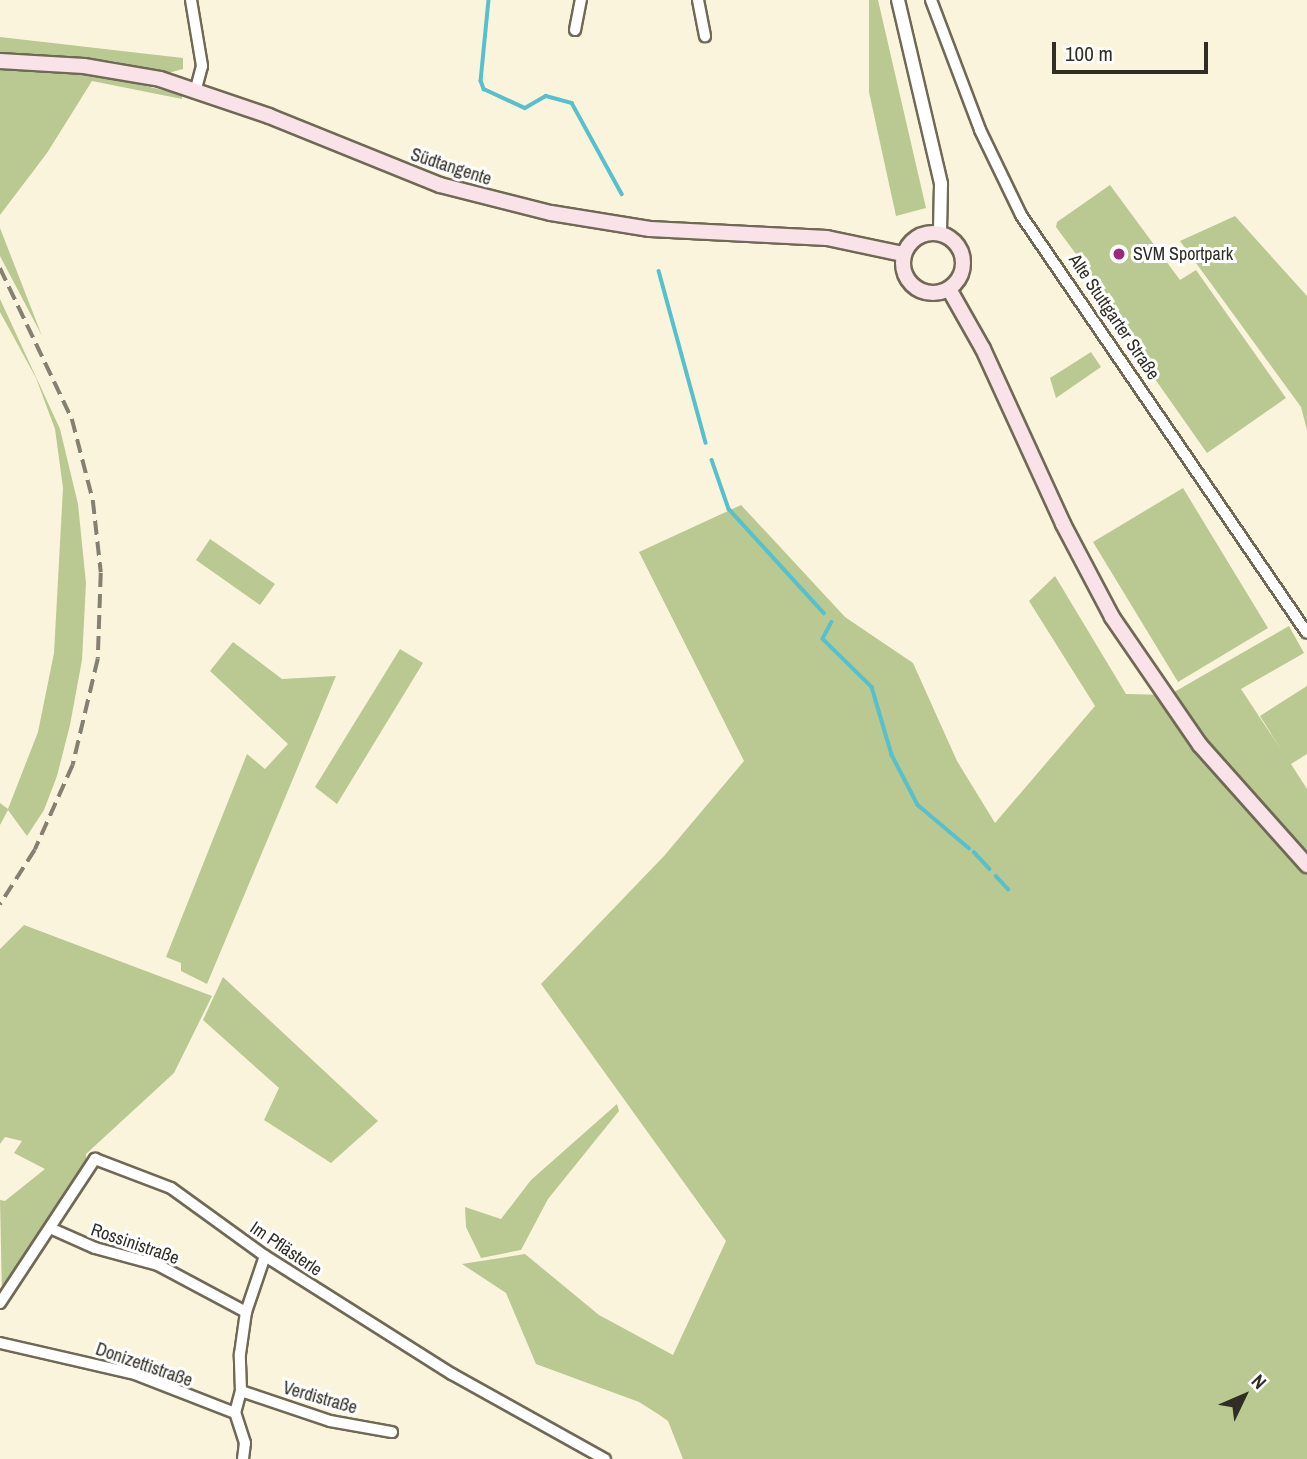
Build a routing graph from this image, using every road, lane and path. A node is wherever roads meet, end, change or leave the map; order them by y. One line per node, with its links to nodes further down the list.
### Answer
1 (191, 0): 9 (street)
2 (580, 0): 6 (street)
3 (698, 0): 7 (street)
4 (898, 0): 10 (street)
5 (931, 0): 13 (street, Alte Stuttgarter Straße)
6 (575, 30)
7 (705, 36)
8 (0, 61): 9 (main road, Südtangente)
9 (196, 89): 11 (main road, Südtangente)
10 (940, 233): 11 (main road); 12 (main road)
11 (904, 254): 12 (main road)
12 (949, 289): 14 (main road)
13 (1307, 633)
14 (1307, 865)
15 (50, 1228): 16 (street, Im Pflästerle); 17 (street, Im Pflästerle); 18 (street, Rossinistraße)
16 (265, 1256): 18 (street); 24 (street, Im Pflästerle)
17 (0, 1303)
18 (246, 1312): 20 (street)
19 (0, 1343): 21 (street, Donizettistraße)
20 (241, 1391): 21 (street); 22 (street, Verdistraße)
21 (234, 1413): 23 (street)
22 (392, 1432)
23 (243, 1459)
24 (606, 1459)

